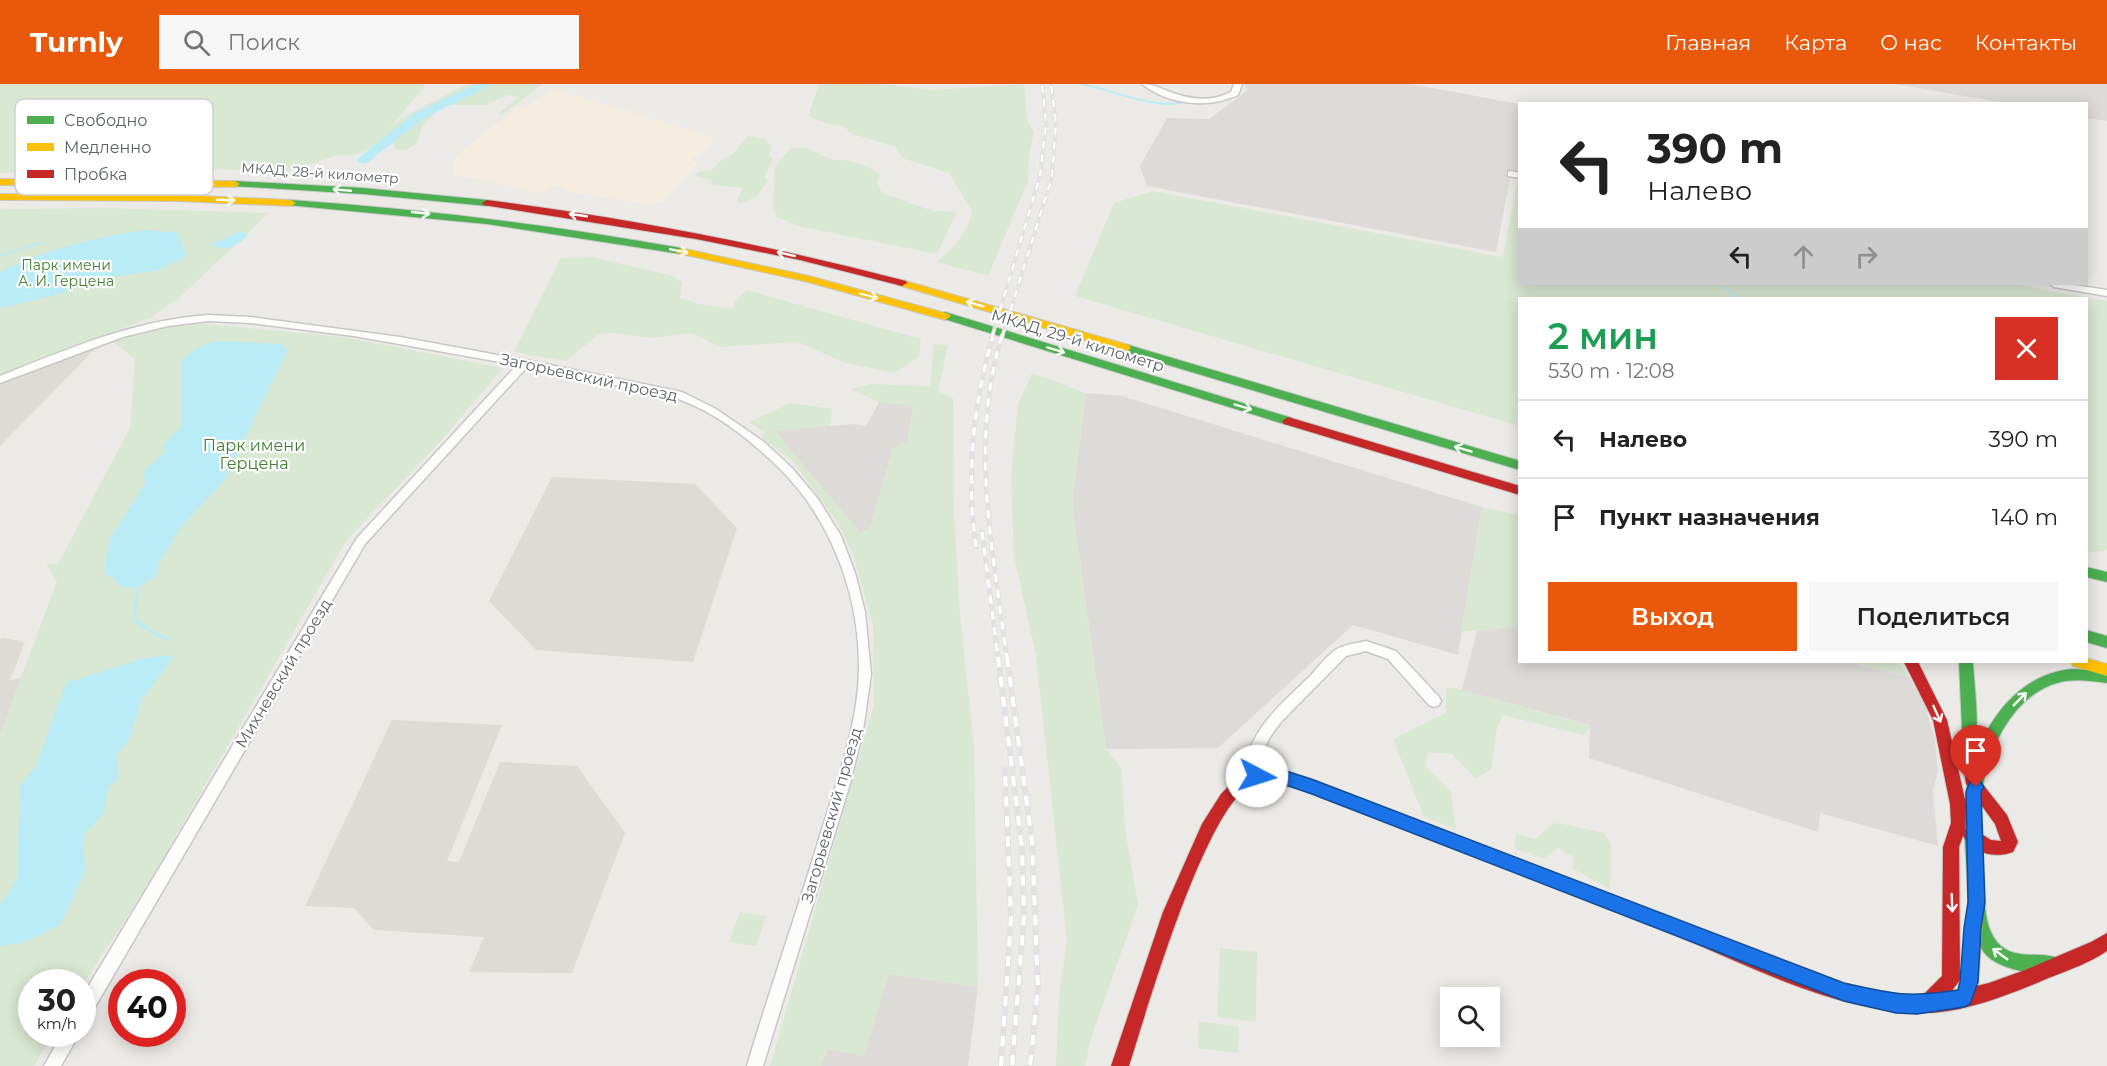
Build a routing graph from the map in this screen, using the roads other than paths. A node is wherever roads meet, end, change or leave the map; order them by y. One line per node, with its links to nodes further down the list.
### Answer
1 (1146, 84): 2 (street)
2 (1238, 84)
3 (213, 183): 5 (main road, МКАД, 28-й километр, one-way to 3)
4 (0, 198): 6 (main road, МКАД, 28-й километр, one-way to 6)
5 (636, 224): 11 (main road, МКАД, 29-й километр, one-way to 5)
6 (622, 240): 12 (main road, МКАД, 29-й километр, one-way to 12)
7 (2060, 285): 8 (street)
8 (2107, 293)
9 (525, 363): 10 (street, Загорьевский проезд); 36 (street, Михневский проезд); 42 (street, Загорьевский проезд)
10 (0, 380)
11 (1518, 465)
12 (1518, 490)
13 (2088, 572): 14 (main road)
14 (2107, 575)
15 (2088, 631): 16 (main road)
16 (2107, 635)
17 (2088, 637): 18 (main road)
18 (2107, 642)
19 (1912, 663): 28 (main road, one-way to 28)
20 (1966, 663): 25 (main road)
21 (2082, 663): 22 (main road)
22 (2107, 670)
23 (2107, 677): 27 (main road, one-way to 23)
24 (1434, 701): 26 (street)
25 (1968, 741): 27 (main road); 28 (main road)
26 (1256, 769): 39 (main road); 43 (main road)
27 (1976, 787): 30 (main road); 30 (main road)
28 (1958, 804): 29 (main road)
29 (1959, 823): 30 (main road); 33 (main road, one-way to 33)
30 (1974, 839): 31 (main road)
31 (1977, 902): 34 (main road, one-way to 31); 35 (main road)
32 (2107, 941): 34 (main road)
33 (1953, 945): 35 (main road); 39 (main road)
34 (2056, 965): 37 (main road)
35 (1969, 982): 37 (main road); 38 (main road)
36 (96, 989)
37 (1979, 994): 38 (main road)
38 (1964, 998): 39 (main road)
39 (1925, 1005)
40 (63, 1047): 41 (street)
41 (52, 1066)
42 (755, 1066)
43 (1120, 1066)

